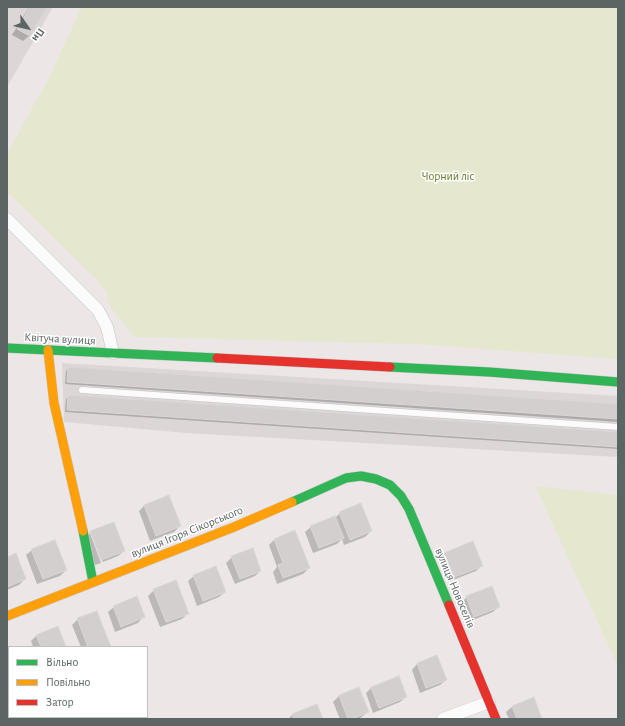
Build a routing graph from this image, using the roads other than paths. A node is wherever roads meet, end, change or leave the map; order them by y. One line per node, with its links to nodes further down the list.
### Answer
1 (7, 219): 4 (street)
2 (7, 348): 3 (street, Квітуча вулиця)
3 (48, 350): 4 (street, Квітуча вулиця); 9 (street)
4 (113, 353): 5 (street, Квітуча вулиця)
5 (618, 382)
6 (82, 390): 7 (lane)
7 (618, 426)
8 (376, 478): 9 (street, вулиця Ігоря Сікорського); 11 (street, вулиця Новоселів)
9 (93, 582): 10 (street, вулиця Ігоря Сікорського)
10 (7, 616)
11 (489, 702): 12 (street); 13 (street, вулиця Новоселів)
12 (443, 719)
13 (496, 719)

